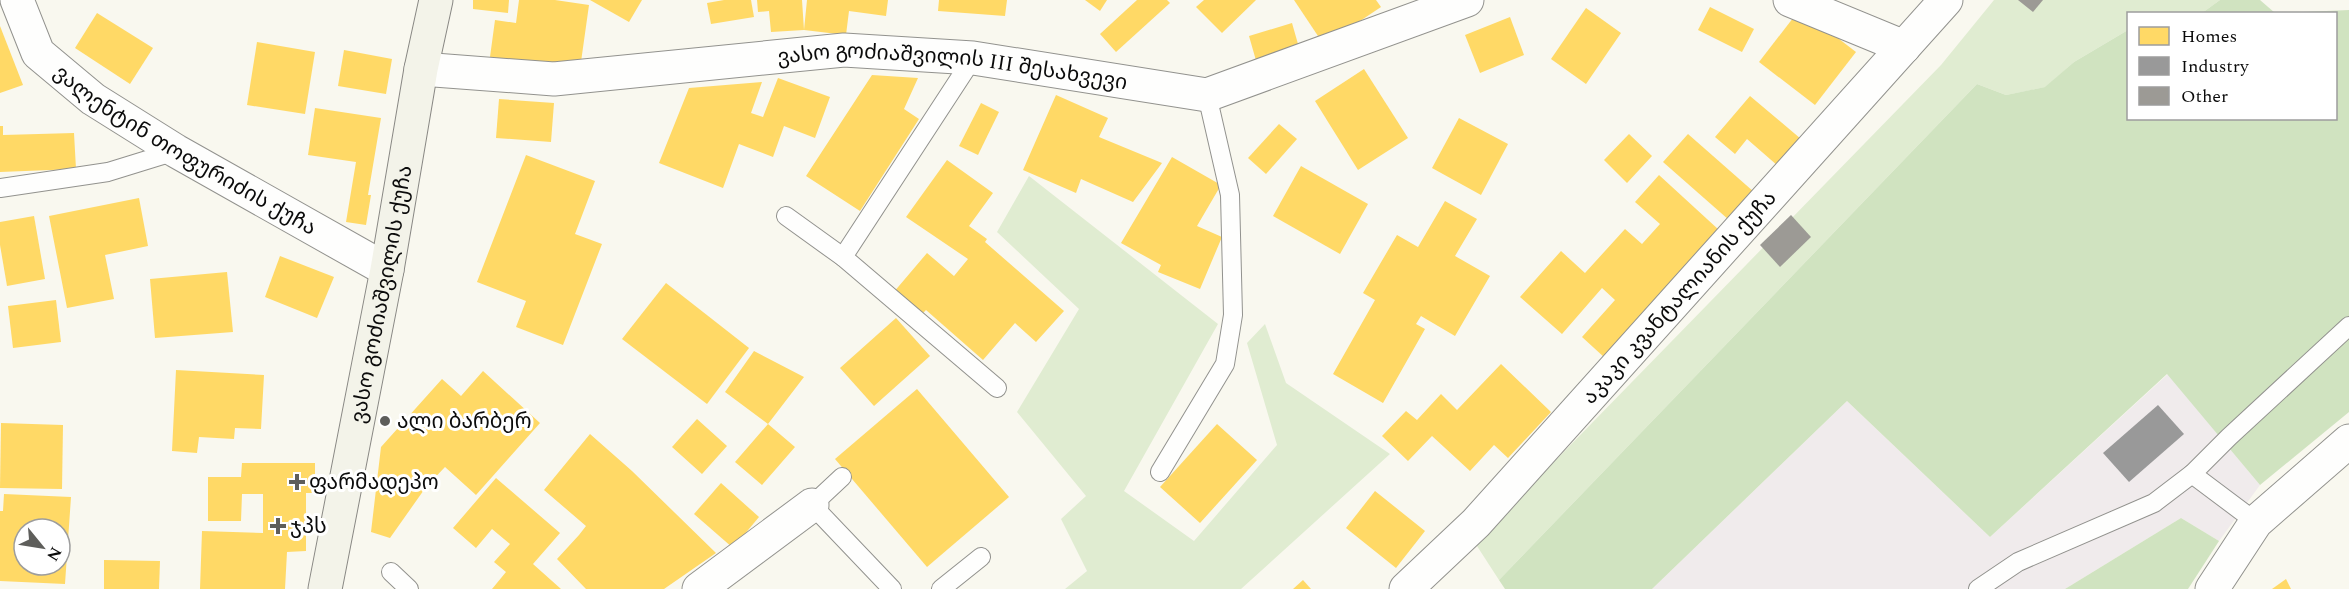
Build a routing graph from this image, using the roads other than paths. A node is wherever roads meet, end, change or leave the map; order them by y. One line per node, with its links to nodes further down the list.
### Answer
1 (17, 0): 10 (street, ვალენტინ თოფურიძის ქუჩა)
2 (436, 0): 8 (main road, ვასო გოძიაშვილის ქუჩა)
3 (1467, 0): 9 (street, ვასო გოძიაშვილის III შესახვევი)
4 (1790, 0): 6 (street)
5 (1946, 0): 6 (street, აკაკი კვანტალიანის ქუჩა)
6 (1904, 47): 30 (street, აკაკი კვანტალიანის ქუჩა)
7 (973, 58): 8 (street, ვასო გოძიაშვილის III შესახვევი); 9 (street, ვასო გოძიაშვილის III შესახვევი); 13 (lane)
8 (421, 69): 14 (main road, ვასო გოძიაშვილის ქუჩა)
9 (1207, 95): 18 (lane)
10 (176, 151): 11 (lane); 14 (street, ვალენტინ თოფურიძის ქუჩა)
11 (0, 188)
12 (786, 216): 13 (lane)
13 (843, 258): 16 (lane)
14 (387, 270): 25 (main road, ვასო გოძიაშვილის ქუჩა)
15 (2349, 326): 19 (lane)
16 (997, 388)
17 (2349, 441): 22 (street)
18 (1160, 472)
19 (2192, 474): 22 (lane); 31 (lane)
20 (842, 477): 21 (lane)
21 (812, 505): 27 (street); 28 (lane)
22 (2256, 522): 32 (street)
23 (981, 558): 29 (lane)
24 (391, 572): 26 (lane)
25 (325, 589)
26 (409, 589)
27 (699, 589)
28 (892, 589)
29 (941, 589)
30 (1406, 589)
31 (1978, 589)
32 (2212, 589)

